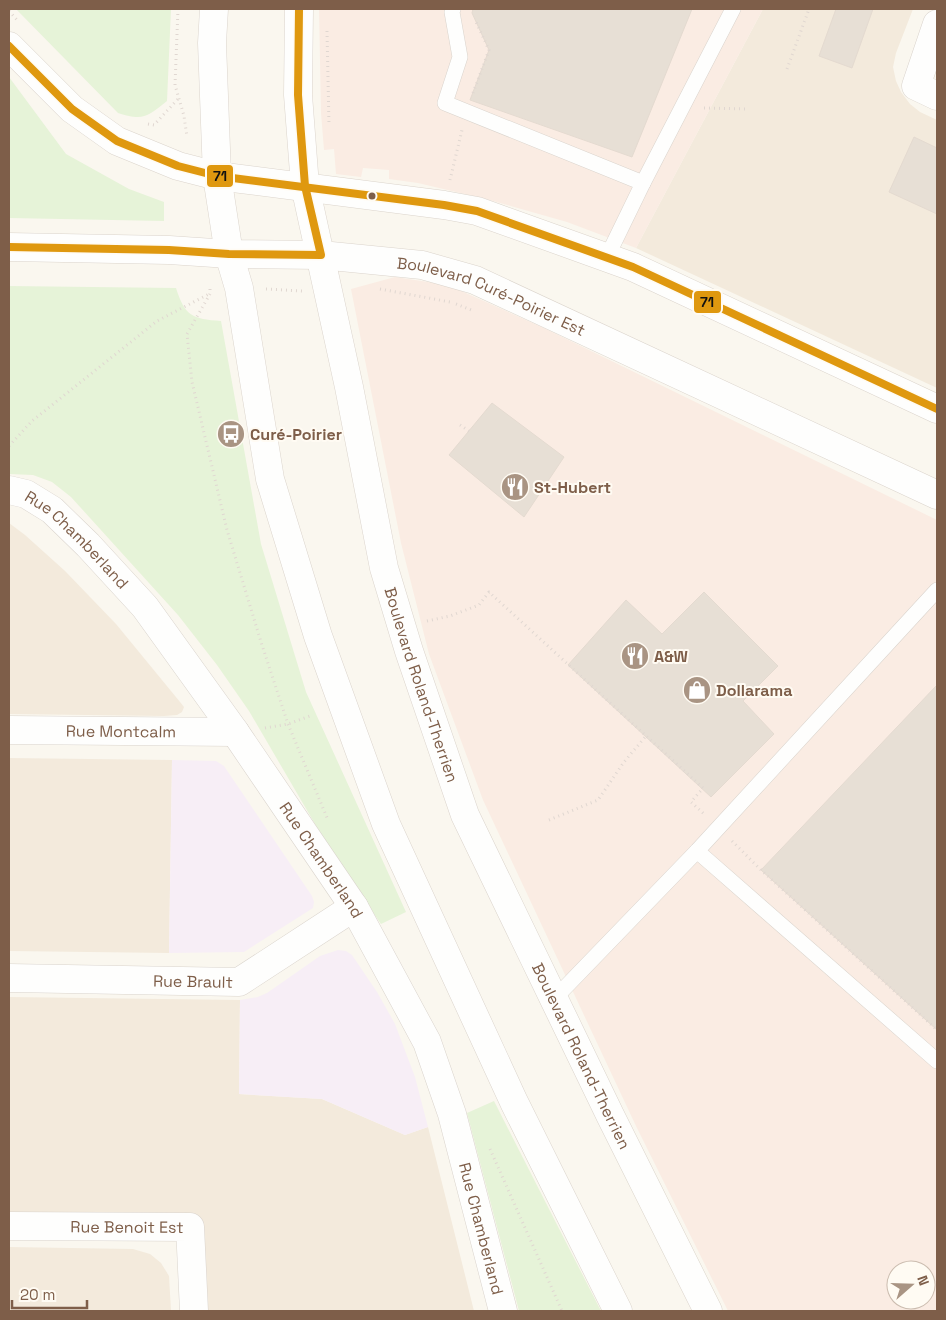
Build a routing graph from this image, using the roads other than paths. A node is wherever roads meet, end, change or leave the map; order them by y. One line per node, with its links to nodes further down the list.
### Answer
1 (214, 9): 8 (main road)
2 (299, 9): 10 (main road, Boulevard Roland-Therrien)
3 (453, 9): 9 (lane)
4 (733, 9): 9 (lane)
5 (937, 27): 7 (main road)
6 (16, 36): 8 (main road)
7 (937, 96)
8 (217, 176): 10 (main road); 12 (main road)
9 (643, 183): 14 (lane)
10 (305, 186): 13 (main road, Boulevard Roland-Therrien); 14 (main road)
11 (9, 247): 12 (main road, Boulevard Curé-Poirier Est)
12 (229, 254): 13 (main road, Boulevard Curé-Poirier Est); 29 (main road)
13 (321, 255): 17 (main road, Boulevard Curé-Poirier Est); 24 (main road, Boulevard Roland-Therrien)
14 (607, 257): 15 (main road)
15 (937, 409)
16 (10, 490): 20 (main road, Rue Chamberland)
17 (937, 495)
18 (937, 590): 21 (lane)
19 (9, 730): 20 (main road, Rue Montcalm)
20 (235, 732): 22 (main road, Rue Chamberland)
21 (696, 851): 24 (lane); 25 (lane)
22 (354, 907): 23 (main road, Rue Brault); 28 (main road, Rue Chamberland)
23 (9, 978)
24 (554, 999): 30 (main road, Boulevard Roland-Therrien)
25 (937, 1061)
26 (9, 1226): 27 (main road, Rue Benoit Est)
27 (194, 1311)
28 (503, 1311)
29 (618, 1311)
30 (708, 1311)

